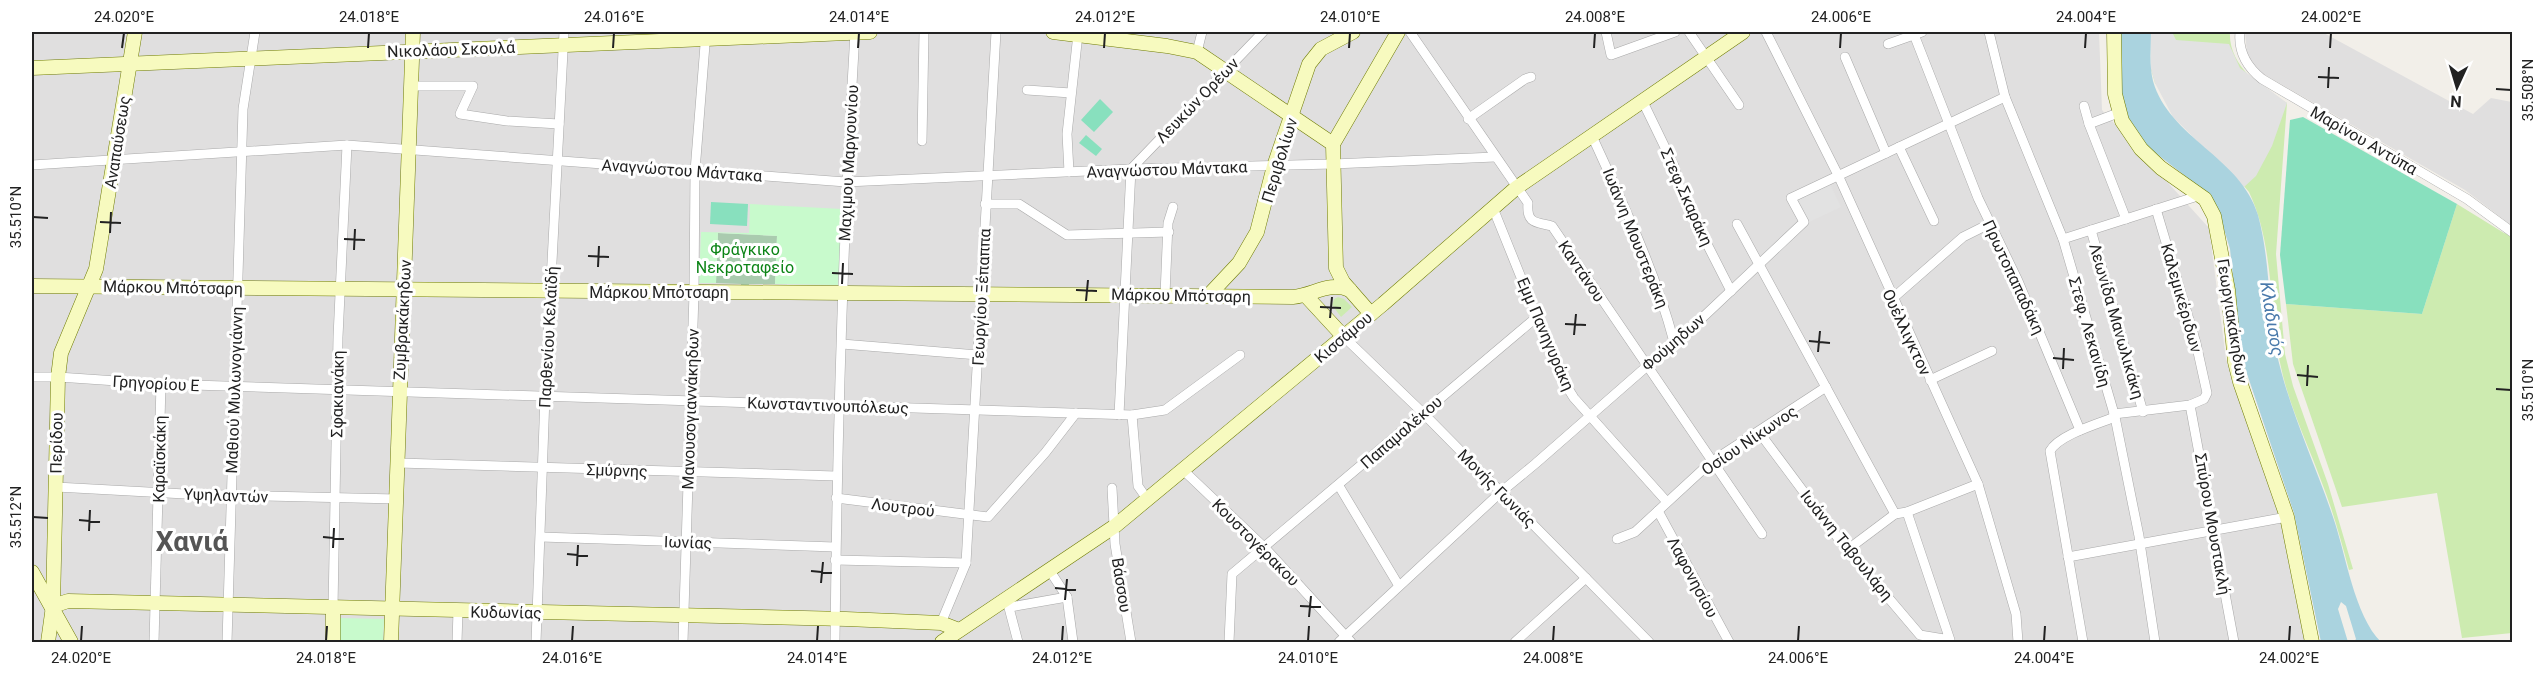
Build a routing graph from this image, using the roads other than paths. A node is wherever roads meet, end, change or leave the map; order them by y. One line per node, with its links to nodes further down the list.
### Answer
1 (135, 32): 33 (main road, Αναπαύσεως)
2 (255, 32): 30 (street, Μαθιού Μυλωνογιάννη)
3 (413, 32): 28 (main road, Ζυμβρακάκηδων)
4 (855, 32): 5 (main road, Νικολάου Σκουλά); 22 (main road, Νικολάου Σκουλά); 69 (street, Μαχιμου Mαργουνίου)
5 (870, 32)
6 (924, 32): 51 (street)
7 (996, 32): 68 (street, Γεωργίου Ξέπαππα)
8 (1053, 32): 24 (main road)
9 (1202, 32): 29 (street)
10 (1263, 32): 35 (street, Λευκών Ορέων)
11 (1353, 32): 45 (main road, Περιβολίων)
12 (1398, 32): 52 (main road)
13 (1410, 32): 46 (street, Καντάνου)
14 (1606, 32): 15 (street)
15 (1675, 32)
16 (1689, 32): 31 (street)
17 (1743, 32): 31 (main road, Κισσάμου)
18 (1766, 32): 67 (street, Ουέλλιγκτον)
19 (1989, 32): 40 (street, Στεφ. Λεκανίδη)
20 (2114, 32): 44 (main road, Γεωργιακάκηδων)
21 (2240, 32): 82 (street, Μαρίνου Αντύπα)
22 (779, 33): 25 (main road, Νικολάου Σκουλά)
23 (1916, 33): 27 (street); 48 (street, Πρωτοπαπαδάκη)
24 (1078, 34): 29 (main road); 39 (street)
25 (706, 35): 26 (main road, Νικολάου Σκουλά); 65 (street, Μανουσογιαννάκηδων)
26 (564, 38): 28 (main road, Νικολάου Σκουλά); 47 (street, Παρθενίου Κελαϊδή)
27 (1888, 44)
28 (412, 51): 30 (main road, Νικολάου Σκουλά); 37 (main road, Ζυμβρακάκηδων)
29 (1197, 52): 35 (main road)
30 (250, 57): 33 (main road, Νικολάου Σκουλά); 55 (street, Μαθιού Μυλωνογιάννη)
31 (1708, 57): 41 (main road, Κισσάμου); 42 (street)
32 (1845, 57): 57 (street)
33 (130, 64): 34 (main road, Νικολάου Σκουλά); 59 (main road, Αναπαύσεως)
34 (32, 68)
35 (1224, 71): 45 (main road); 64 (street, Λευκών Ορέων)
36 (1531, 77): 46 (street)
37 (412, 86): 47 (street); 56 (main road, Ζυμβρακάκηδων)
38 (1027, 90): 39 (street)
39 (1071, 93): 66 (street)
40 (2005, 97): 48 (street, Φούμηδων); 84 (street, Στεφ. Λεκανίδη)
41 (1643, 102): 50 (main road, Κισσάμου); 95 (street, Στεφ.Σκαράκη)
42 (1739, 105)
43 (2084, 106): 49 (street)
44 (2118, 113): 49 (street); 71 (main road, Γεωργιακάκηδων)
45 (1291, 117): 52 (main road); 63 (main road, Περιβολίων)
46 (1468, 119): 58 (street, Καντάνου)
47 (559, 124): 60 (street, Παρθενίου Κελαϊδή)
48 (1947, 124): 54 (street, Φούμηδων); 79 (street, Πρωτοπαπαδάκη)
49 (2090, 124): 76 (street)
50 (1592, 136): 70 (main road, Κισσάμου); 108 (street, Ιωάννη Μουστεράκη)
51 (922, 141)
52 (1333, 144): 61 (main road)
53 (347, 145): 55 (street, Αναγνώστου Μάντακα); 56 (street, Αναγνώστου Μάντακα); 91 (street, Σφακιανάκη)
54 (1899, 147): 57 (street, Φούμηδων); 77 (street)
55 (243, 150): 59 (street, Αναγνώστου Μάντακα); 89 (street, Μαθιού Μυλωνογιάννη)
56 (409, 150): 60 (street, Αναγνώστου Μάντακα); 92 (main road, Ζυμβρακάκηδων)
57 (1886, 153): 67 (street, Φούμηδων)
58 (1495, 157): 61 (street, Αναγνώστου Μάντακα); 70 (street, Καντάνου)
59 (114, 161): 62 (street, Αναγνώστου Μάντακα); 88 (main road, Αναπαύσεως)
60 (557, 161): 65 (street, Αναγνώστου Μάντακα); 94 (street, Παρθενίου Κελαϊδή)
61 (1333, 164): 63 (street, Αναγνώστου Μάντακα); 86 (main road)
62 (32, 165)
63 (1274, 166): 64 (street, Αναγνώστου Μάντακα); 101 (main road, Περιβολίων)
64 (1131, 169): 66 (street, Αναγνώστου Μάντακα); 83 (street)
65 (695, 171): 69 (street, Αναγνώστου Μάντακα); 96 (street, Μανουσογιαννάκηδων)
66 (1070, 172): 68 (street, Αναγνώστου Μάντακα)
67 (1838, 175): 85 (street, Φούμηδων); 104 (street, Ουέλλιγκτον)
68 (986, 177): 69 (street, Αναγνώστου Μάντακα); 72 (street, Γεωργίου Ξέπαππα)
69 (846, 182): 97 (street, Μαχιμου Mαργουνίου)
70 (1516, 188): 74 (main road, Κισσάμου); 113 (street, Καντάνου)
71 (2201, 195): 75 (street); 158 (main road, Γεωργιακάκηδων)
72 (985, 204): 83 (street); 98 (street, Γεωργίου Ξέπαππα)
73 (1173, 207): 81 (street)
74 (1493, 208): 105 (main road, Κισσάμου); 106 (street, Εμμ Πανηγυράκη)
75 (2156, 210): 76 (street); 125 (street, Καλεμικέριδων)
76 (2127, 219): 80 (street)
77 (1934, 221)
78 (1737, 224): 85 (street)
79 (1989, 224): 104 (street); 134 (street, Πρωτοπαπαδάκη)
80 (2091, 230): 84 (street); 127 (street, Λεωνίδα Μανωλικάκη)
81 (1168, 232): 83 (street); 100 (street)
82 (2512, 232)
83 (1128, 234): 99 (street)
84 (2063, 239): 133 (street, Στεφ. Λεκανίδη)
85 (1759, 264): 95 (street, Φούμηδων); 119 (street)
86 (1336, 268): 90 (main road); 93 (main road)
87 (32, 286): 88 (main road, Μάρκου Μπότσαρη)
88 (88, 286): 89 (main road, Μάρκου Μπότσαρη); 114 (main road, Περίδου)
89 (237, 288): 91 (main road, Μάρκου Μπότσαρη); 118 (street, Μαθιού Μυλωνογιάννη)
90 (1327, 288): 93 (main road); 102 (main road, Μάρκου Μπότσαρη); 103 (main road)
91 (340, 289): 92 (main road, Μάρκου Μπότσαρη); 120 (street, Σφακιανάκη)
92 (404, 290): 94 (main road, Μάρκου Μπότσαρη); 121 (main road, Ζυμβρακάκηδων)
93 (1350, 290): 105 (main road)
94 (551, 291): 96 (main road, Μάρκου Μπότσαρη); 122 (street, Παρθενίου Κελαϊδή)
95 (1731, 291): 108 (street, Φούμηδων)
96 (694, 293): 97 (main road, Μάρκου Μπότσαρη); 123 (street, Μανουσογιαννάκηδων)
97 (843, 293): 98 (main road, Μάρκου Μπότσαρη); 109 (street, Μαχιμου Mαργουνίου)
98 (982, 294): 99 (main road, Μάρκου Μπότσαρη); 111 (street, Γεωργίου Ξέπαππα)
99 (1126, 294): 100 (main road, Μάρκου Μπότσαρη); 130 (street)
100 (1164, 295): 101 (main road, Μάρκου Μπότσαρη)
101 (1209, 295): 102 (main road, Μάρκου Μπότσαρη)
102 (1286, 296): 103 (main road, Μάρκου Μπότσαρη)
103 (1308, 298): 107 (main road)
104 (1892, 299): 116 (street, Ουέλλιγκτον)
105 (1371, 314): 107 (main road, Κισσάμου)
106 (1538, 316): 129 (street, Παπαμαλέκου); 132 (street, Εμμ Πανηγυράκη)
107 (1343, 336): 129 (street, Μονής Γωνιάς); 139 (main road, Κισσάμου)
108 (1674, 342): 113 (street, Φούμηδων)
109 (842, 344): 111 (street); 124 (street, Μαχιμου Mαργουνίου)
110 (1992, 351): 116 (street)
111 (978, 355): 126 (street, Γεωργίου Ξέπαππα)
112 (1240, 355): 131 (street, Κωνσταντινουπόλεως)
113 (1647, 365): 132 (street, Φούμηδων); 136 (street, Καντάνου)
114 (57, 377): 115 (street, Γρηγορίου Ε); 117 (street, Γρηγορίου Ε); 144 (main road, Περίδου)
115 (32, 378)
116 (1930, 380): 142 (street, Ουέλλιγκτον)
117 (160, 384): 118 (street, Γρηγορίου Ε); 146 (street, Καραϊσκάκη)
118 (233, 386): 120 (street, Γρηγορίου Ε); 148 (street, Μαθιού Μυλωνογιάννη)
119 (1826, 387): 135 (street, Οσίου Νίκωνος); 156 (street)
120 (337, 389): 121 (street, Γρηγορίου Ε); 149 (street, Σφακιανάκη)
121 (399, 391): 122 (street, Κωνσταντινουπόλεως); 137 (main road, Ζυμβρακάκηδων)
122 (545, 396): 123 (street, Κωνσταντινουπόλεως); 138 (street, Παρθενίου Κελαϊδή)
123 (690, 401): 124 (street, Κωνσταντινουπόλεως); 140 (street, Μανουσογιαννάκηδων)
124 (839, 405): 126 (street, Κωνσταντινουπόλεως); 141 (street, Μαχιμου Mαργουνίου)
125 (2190, 405): 127 (street); 160 (street, Σπύρου Μουστακλή)
126 (975, 410): 128 (street, Κωνσταντινουπόλεως); 157 (street, Γεωργίου Ξέπαππα)
127 (2143, 412): 133 (street)
128 (1076, 413): 130 (street, Κωνσταντινουπόλεως); 157 (street)
129 (1423, 413): 143 (street, Παπαμαλέκου); 147 (street, Μονής Γωνιάς)
130 (1119, 415): 131 (street, Κωνσταντινουπόλεως)
131 (1132, 415): 152 (street)
132 (1590, 415): 147 (street, Φούμηδων); 153 (street, Εμμ Πανηγυράκη)
133 (2114, 416): 134 (street); 165 (street, Στεφ. Λεκανίδη)
134 (2080, 430): 169 (street)
135 (1759, 432): 136 (street, Οσίου Νίκωνος); 168 (street, Ιωάννη Ταβουλάρη)
136 (1711, 462): 153 (street, Οσίου Νίκωνος); 161 (street, Καντάνου)
137 (398, 463): 138 (street, Σμύρνης); 151 (main road, Ζυμβρακάκηδων)
138 (543, 468): 140 (street, Σμύρνης); 162 (street, Παρθενίου Κελαϊδή)
139 (1183, 470): 152 (main road, Κισσάμου); 167 (street, Κουστογέρακου)
140 (688, 472): 141 (street, Σμύρνης); 164 (street, Μανουσογιαννάκηδων)
141 (837, 476): 150 (street, Μαχιμου Mαργουνίου)
142 (1978, 484): 155 (street); 209 (street, Ουέλλιγκτον)
143 (1339, 486): 167 (street, Παπαμαλέκου); 175 (street)
144 (56, 487): 146 (street, Υψηλαντών); 181 (main road, Περίδου)
145 (1112, 488): 159 (street, Βάσσου)
146 (159, 492): 148 (street, Υψηλαντών); 178 (street, Καραϊσκάκη)
147 (1501, 492): 174 (street, Μονής Γωνιάς); 175 (street, Φούμηδων)
148 (230, 495): 149 (street, Υψηλαντών); 180 (street, Μαθιού Μυλωνογιάννη)
149 (334, 498): 151 (street, Υψηλαντών); 182 (street, Σφακιανάκη)
150 (836, 498): 157 (street, Λουτρού); 166 (street, Μαχιμου Mαργουνίου)
151 (397, 499): 183 (main road, Ζυμβρακάκηδων)
152 (1147, 499): 159 (main road, Κισσάμου)
153 (1667, 502): 154 (street, Οσίου Νίκωνος)
154 (1658, 511): 163 (street, Οσίου Νίκωνος); 208 (street, Λαφονησίου)
155 (1906, 512): 156 (street); 168 (street, Ιωάννη Ταβουλάρη)
156 (1895, 514): 168 (street)
157 (969, 515): 171 (street, Γεωργίου Ξέπαππα)
158 (2287, 517): 160 (street); 213 (main road, Γεωργιακάκηδων)
159 (1115, 526): 172 (main road, Κισσάμου); 204 (street, Βάσσου)
160 (2215, 530): 165 (street); 212 (street, Σπύρου Μουστακλή)
161 (1762, 534)
162 (541, 537): 164 (street, Ιωνίας); 185 (street, Παρθενίου Κελαϊδή)
163 (1617, 539)
164 (686, 542): 166 (street, Ιωνίας); 186 (street, Μανουσογιαννάκηδων)
165 (2140, 544): 169 (street); 211 (street, Στεφ. Λεκανίδη)
166 (835, 547): 170 (street, Μαχιμου Mαργουνίου)
167 (1265, 549): 190 (street, Κουστογέρακου); 205 (street, Παπαμαλέκου)
168 (1847, 550)
169 (2068, 557): 210 (street)
170 (835, 560): 171 (street); 187 (street, Μαχιμου Mαργουνίου)
171 (966, 563): 188 (street, Γεωργίου Ξέπαππα)
172 (1050, 570): 177 (street); 179 (main road, Κισσάμου)
173 (32, 572): 176 (main road)
174 (1586, 578): 206 (street); 207 (street, Μονής Γωνιάς)
175 (1399, 586): 190 (street, Φούμηδων)
176 (36, 589): 181 (main road)
177 (1067, 597): 179 (street, Κισσάμου); 203 (street)
178 (155, 603): 180 (main road, Κυδωνίας); 181 (main road, Κυδωνίας); 193 (street, Καραϊσκάκη)
179 (1007, 603): 189 (main road, Κισσάμου); 202 (street)
180 (228, 605): 182 (main road, Κυδωνίας); 194 (street, Μαθιού Μυλωνογιάννη)
181 (52, 606): 191 (main road, Περίδου); 192 (main road)
182 (333, 608): 183 (main road, Κυδωνίας); 195 (main road, Σφακιανάκη)
183 (392, 609): 184 (main road, Κυδωνίας); 196 (main road, Ζυμβρακάκηδων)
184 (458, 611): 185 (main road, Κυδωνίας); 197 (street)
185 (536, 613): 186 (main road, Κυδωνίας); 198 (street, Παρθενίου Κελαϊδή)
186 (683, 616): 187 (main road, Κυδωνίας); 199 (street, Μανουσογιαννάκηδων)
187 (835, 619): 188 (main road, Κυδωνίας); 200 (street, Μαχιμου Mαργουνίου)
188 (941, 623): 189 (main road, Κυδωνίας)
189 (959, 630): 201 (main road, Κισσάμου)
190 (1345, 640)
191 (48, 642)
192 (71, 642)
193 (154, 642)
194 (227, 642)
195 (333, 642)
196 (391, 642)
197 (457, 642)
198 (536, 642)
199 (683, 642)
200 (835, 642)
201 (942, 642)
202 (1018, 642)
203 (1073, 642)
204 (1131, 642)
205 (1229, 642)
206 (1515, 642)
207 (1649, 642)
208 (1728, 642)
209 (2018, 642)
210 (2083, 642)
211 (2155, 642)
212 (2234, 642)
213 (2312, 642)

